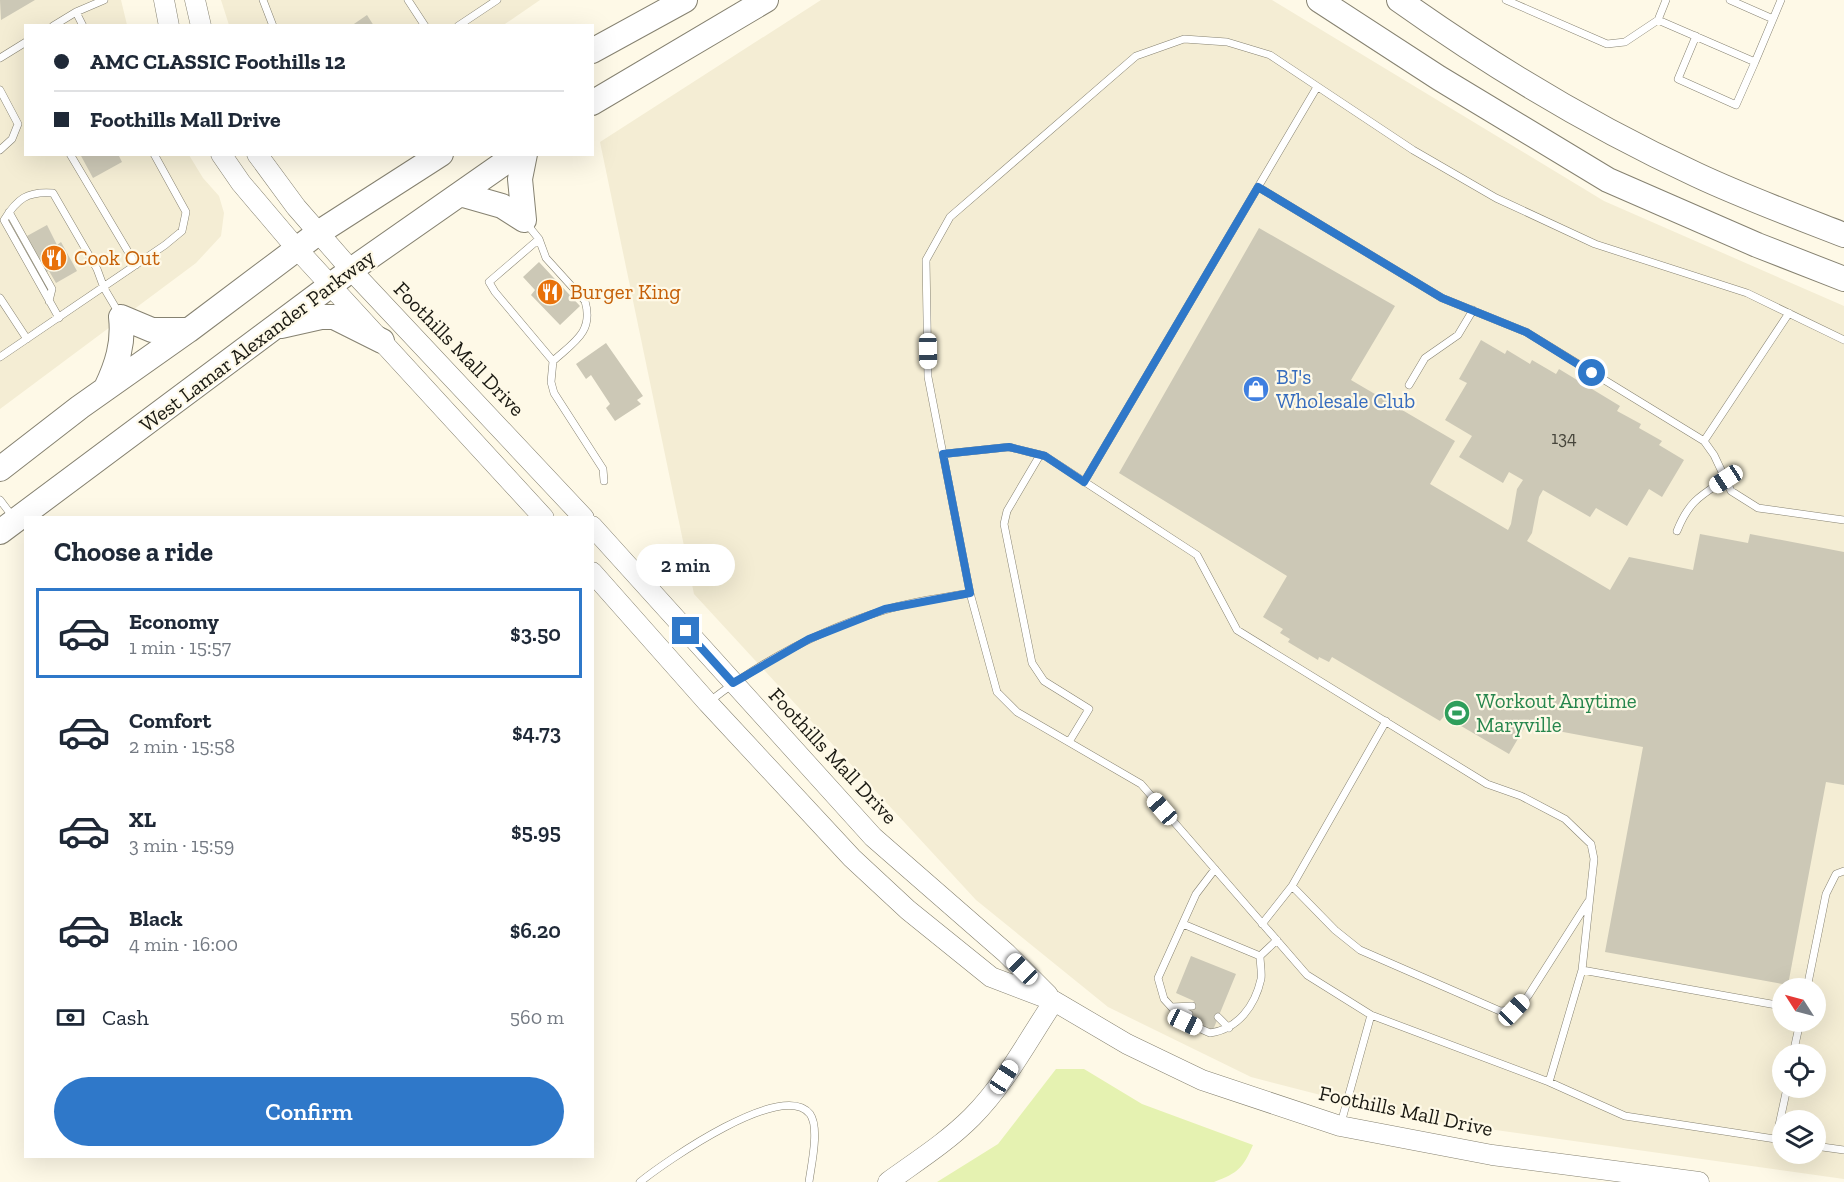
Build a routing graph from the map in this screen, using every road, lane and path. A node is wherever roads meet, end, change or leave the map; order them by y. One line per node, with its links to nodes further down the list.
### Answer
1 (104, 0): 15 (lane)
2 (164, 0): 21 (main road)
3 (195, 0): 22 (main road)
4 (263, 0): 23 (lane)
5 (408, 0): 24 (lane)
6 (497, 0): 25 (lane)
7 (685, 0): 28 (highway)
8 (766, 0): 33 (highway)
9 (1319, 0): 51 (highway)
10 (1399, 0): 46 (highway)
11 (1506, 0): 18 (lane)
12 (1666, 0): 18 (lane)
13 (1730, 0): 17 (lane)
14 (1781, 0): 17 (lane)
15 (95, 2): 16 (lane)
16 (76, 12): 19 (lane); 20 (lane)
17 (1773, 19): 30 (lane)
18 (1658, 20): 26 (lane)
19 (56, 24)
20 (82, 24)
21 (169, 24)
22 (201, 24)
23 (272, 24)
24 (424, 24)
25 (461, 24)
26 (1696, 36): 30 (lane); 30 (lane)
27 (24, 43): 29 (lane)
28 (594, 50)
29 (0, 58)
30 (1755, 62)
31 (1317, 87): 42 (lane); 56 (lane); 69 (lane)
32 (0, 90): 34 (lane)
33 (594, 102)
34 (0, 150)
35 (71, 156): 49 (lane)
36 (155, 156): 49 (lane)
37 (222, 156): 48 (main road)
38 (259, 156): 45 (main road, Foothills Mall Drive)
39 (438, 156): 45 (highway)
40 (514, 156): 43 (highway, West Lamar Alexander Parkway)
41 (525, 156): 44 (highway)
42 (1258, 187): 55 (lane); 74 (lane)
43 (460, 194): 44 (highway); 50 (highway, West Lamar Alexander Parkway)
44 (524, 220): 47 (lane)
45 (318, 233): 48 (highway); 50 (main road, Foothills Mall Drive)
46 (1844, 235)
47 (539, 239): 65 (lane); 65 (lane)
48 (297, 249): 52 (main road); 60 (highway)
49 (136, 266): 53 (lane)
50 (351, 270): 52 (highway, West Lamar Alexander Parkway); 77 (main road, Foothills Mall Drive)
51 (1844, 279)
52 (331, 285): 59 (highway, West Lamar Alexander Parkway); 63 (main road)
53 (104, 288): 57 (lane); 58 (lane); 58 (lane)
54 (0, 298): 61 (lane)
55 (1473, 310): 66 (lane); 68 (lane)
56 (1789, 314): 62 (lane); 68 (lane)
57 (121, 317): 60 (highway); 67 (highway)
58 (59, 318): 61 (lane)
59 (273, 328): 63 (highway); 79 (highway, West Lamar Alexander Parkway)
60 (189, 330): 67 (highway)
61 (27, 339): 64 (lane)
62 (1844, 339)
63 (382, 341): 76 (main road)
64 (0, 357)
65 (553, 361): 73 (lane)
66 (1409, 385)
67 (106, 388): 71 (highway)
68 (1704, 441): 72 (lane)
69 (943, 454): 70 (lane); 83 (lane)
70 (1040, 455): 74 (lane); 87 (lane)
71 (0, 469)
72 (1726, 479): 78 (lane); 81 (lane)
73 (604, 482)
74 (1084, 482): 86 (lane)
75 (0, 500): 79 (lane)
76 (542, 516)
77 (582, 516)
78 (1844, 520)
79 (8, 526)
80 (594, 528): 84 (main road, Foothills Mall Drive)
81 (1677, 531)
82 (594, 574): 85 (main road, Foothills Mall Drive)
83 (970, 593): 84 (lane); 87 (lane)
84 (733, 683): 85 (lane); 98 (main road, Foothills Mall Drive)
85 (708, 703): 98 (main road, Foothills Mall Drive)
86 (1386, 721): 90 (lane); 91 (lane)
87 (1069, 742): 88 (lane)
88 (1215, 869): 92 (lane); 93 (lane)
89 (1844, 871): 97 (lane)
90 (1292, 886): 91 (lane); 93 (lane)
91 (1590, 900): 96 (lane)
92 (1183, 924): 95 (lane); 101 (lane)
93 (1262, 924): 94 (lane)
94 (1277, 940): 95 (lane); 103 (lane)
95 (1260, 956): 106 (lane)
96 (1582, 970): 99 (lane); 107 (lane)
97 (1809, 978)
98 (1054, 1001): 108 (main road, Foothills Mall Drive); 114 (main road)
99 (1772, 1004)
100 (1192, 1006): 101 (lane)
101 (1172, 1007): 102 (lane); 106 (lane)
102 (1189, 1014)
103 (1371, 1015): 107 (lane); 108 (lane)
104 (1218, 1017): 106 (lane)
105 (1215, 1026): 106 (lane)
106 (1228, 1028)
107 (1549, 1082): 109 (lane)
108 (1340, 1126): 115 (main road, Foothills Mall Drive)
109 (1772, 1139)
110 (1826, 1148): 111 (lane)
111 (1844, 1150)
112 (640, 1182): 113 (lane)
113 (809, 1182)
114 (888, 1182)
115 (1699, 1182)

